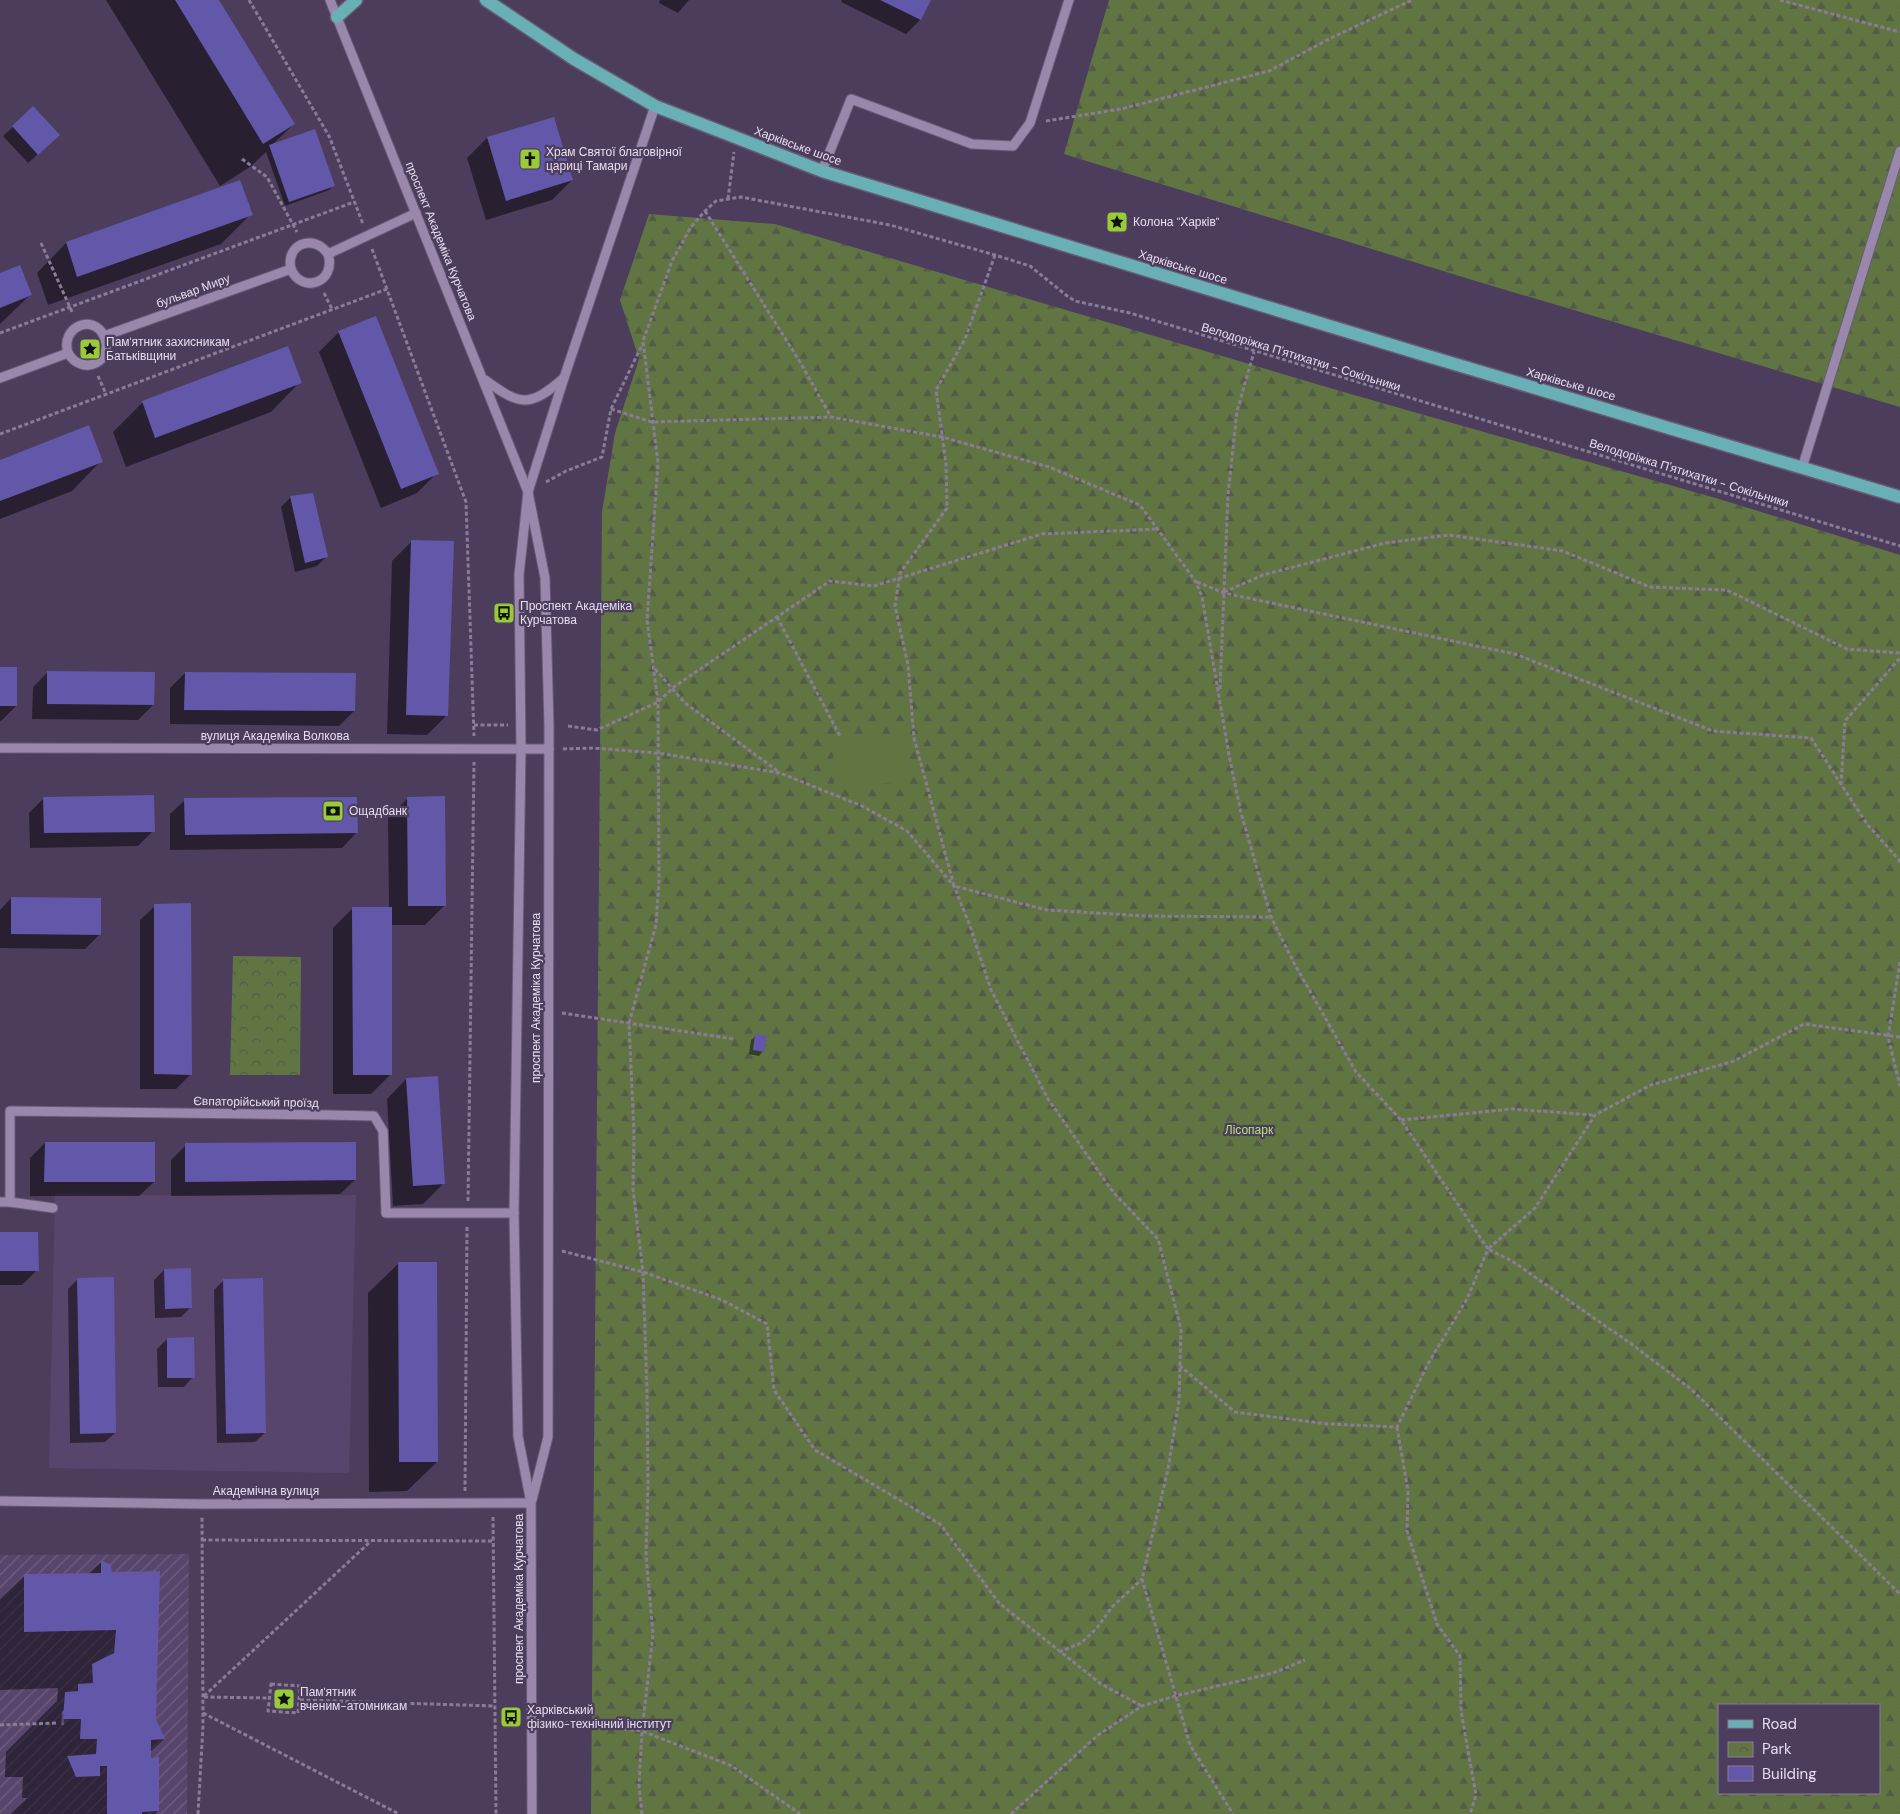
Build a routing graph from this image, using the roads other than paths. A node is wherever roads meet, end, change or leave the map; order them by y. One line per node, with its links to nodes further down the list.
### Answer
1 (330, 0): 5 (street, проспект Академіка Курчатова)
2 (356, 0): 5 (main road)
3 (486, 0): 6 (main road, Харківське шосе)
4 (1069, 0): 8 (street)
5 (337, 17): 9 (street, проспект Академіка Курчатова)
6 (655, 106): 8 (main road, Харківське шосе); 15 (street)
7 (1900, 151): 17 (street)
8 (822, 171): 17 (main road, Харківське шосе)
9 (416, 213): 10 (street); 16 (street, проспект Академіка Курчатова)
10 (328, 254): 11 (street); 11 (street)
11 (291, 269): 12 (street, бульвар Миру)
12 (104, 336): 13 (street); 13 (street)
13 (68, 353): 14 (street)
14 (0, 378)
15 (564, 378): 16 (street); 18 (street)
16 (484, 380): 18 (street, проспект Академіка Курчатова)
17 (1802, 468): 19 (main road, Харківське шосе)
18 (528, 492): 21 (street, проспект Академіка Курчатова); 22 (street, проспект Академіка Курчатова)
19 (1900, 497)
20 (0, 748): 21 (street, вулиця Академіка Волкова)
21 (521, 749): 22 (street, вулиця Академіка Волкова); 26 (street, проспект Академіка Курчатова)
22 (549, 749): 28 (street, проспект Академіка Курчатова)
23 (0, 1202): 24 (street)
24 (10, 1202): 25 (street); 26 (street, Євпаторійський проїзд)
25 (53, 1208)
26 (514, 1213): 28 (street, проспект Академіка Курчатова)
27 (0, 1500): 28 (street, Академічна вулиця)
28 (531, 1503): 29 (street, проспект Академіка Курчатова)
29 (532, 1814)

